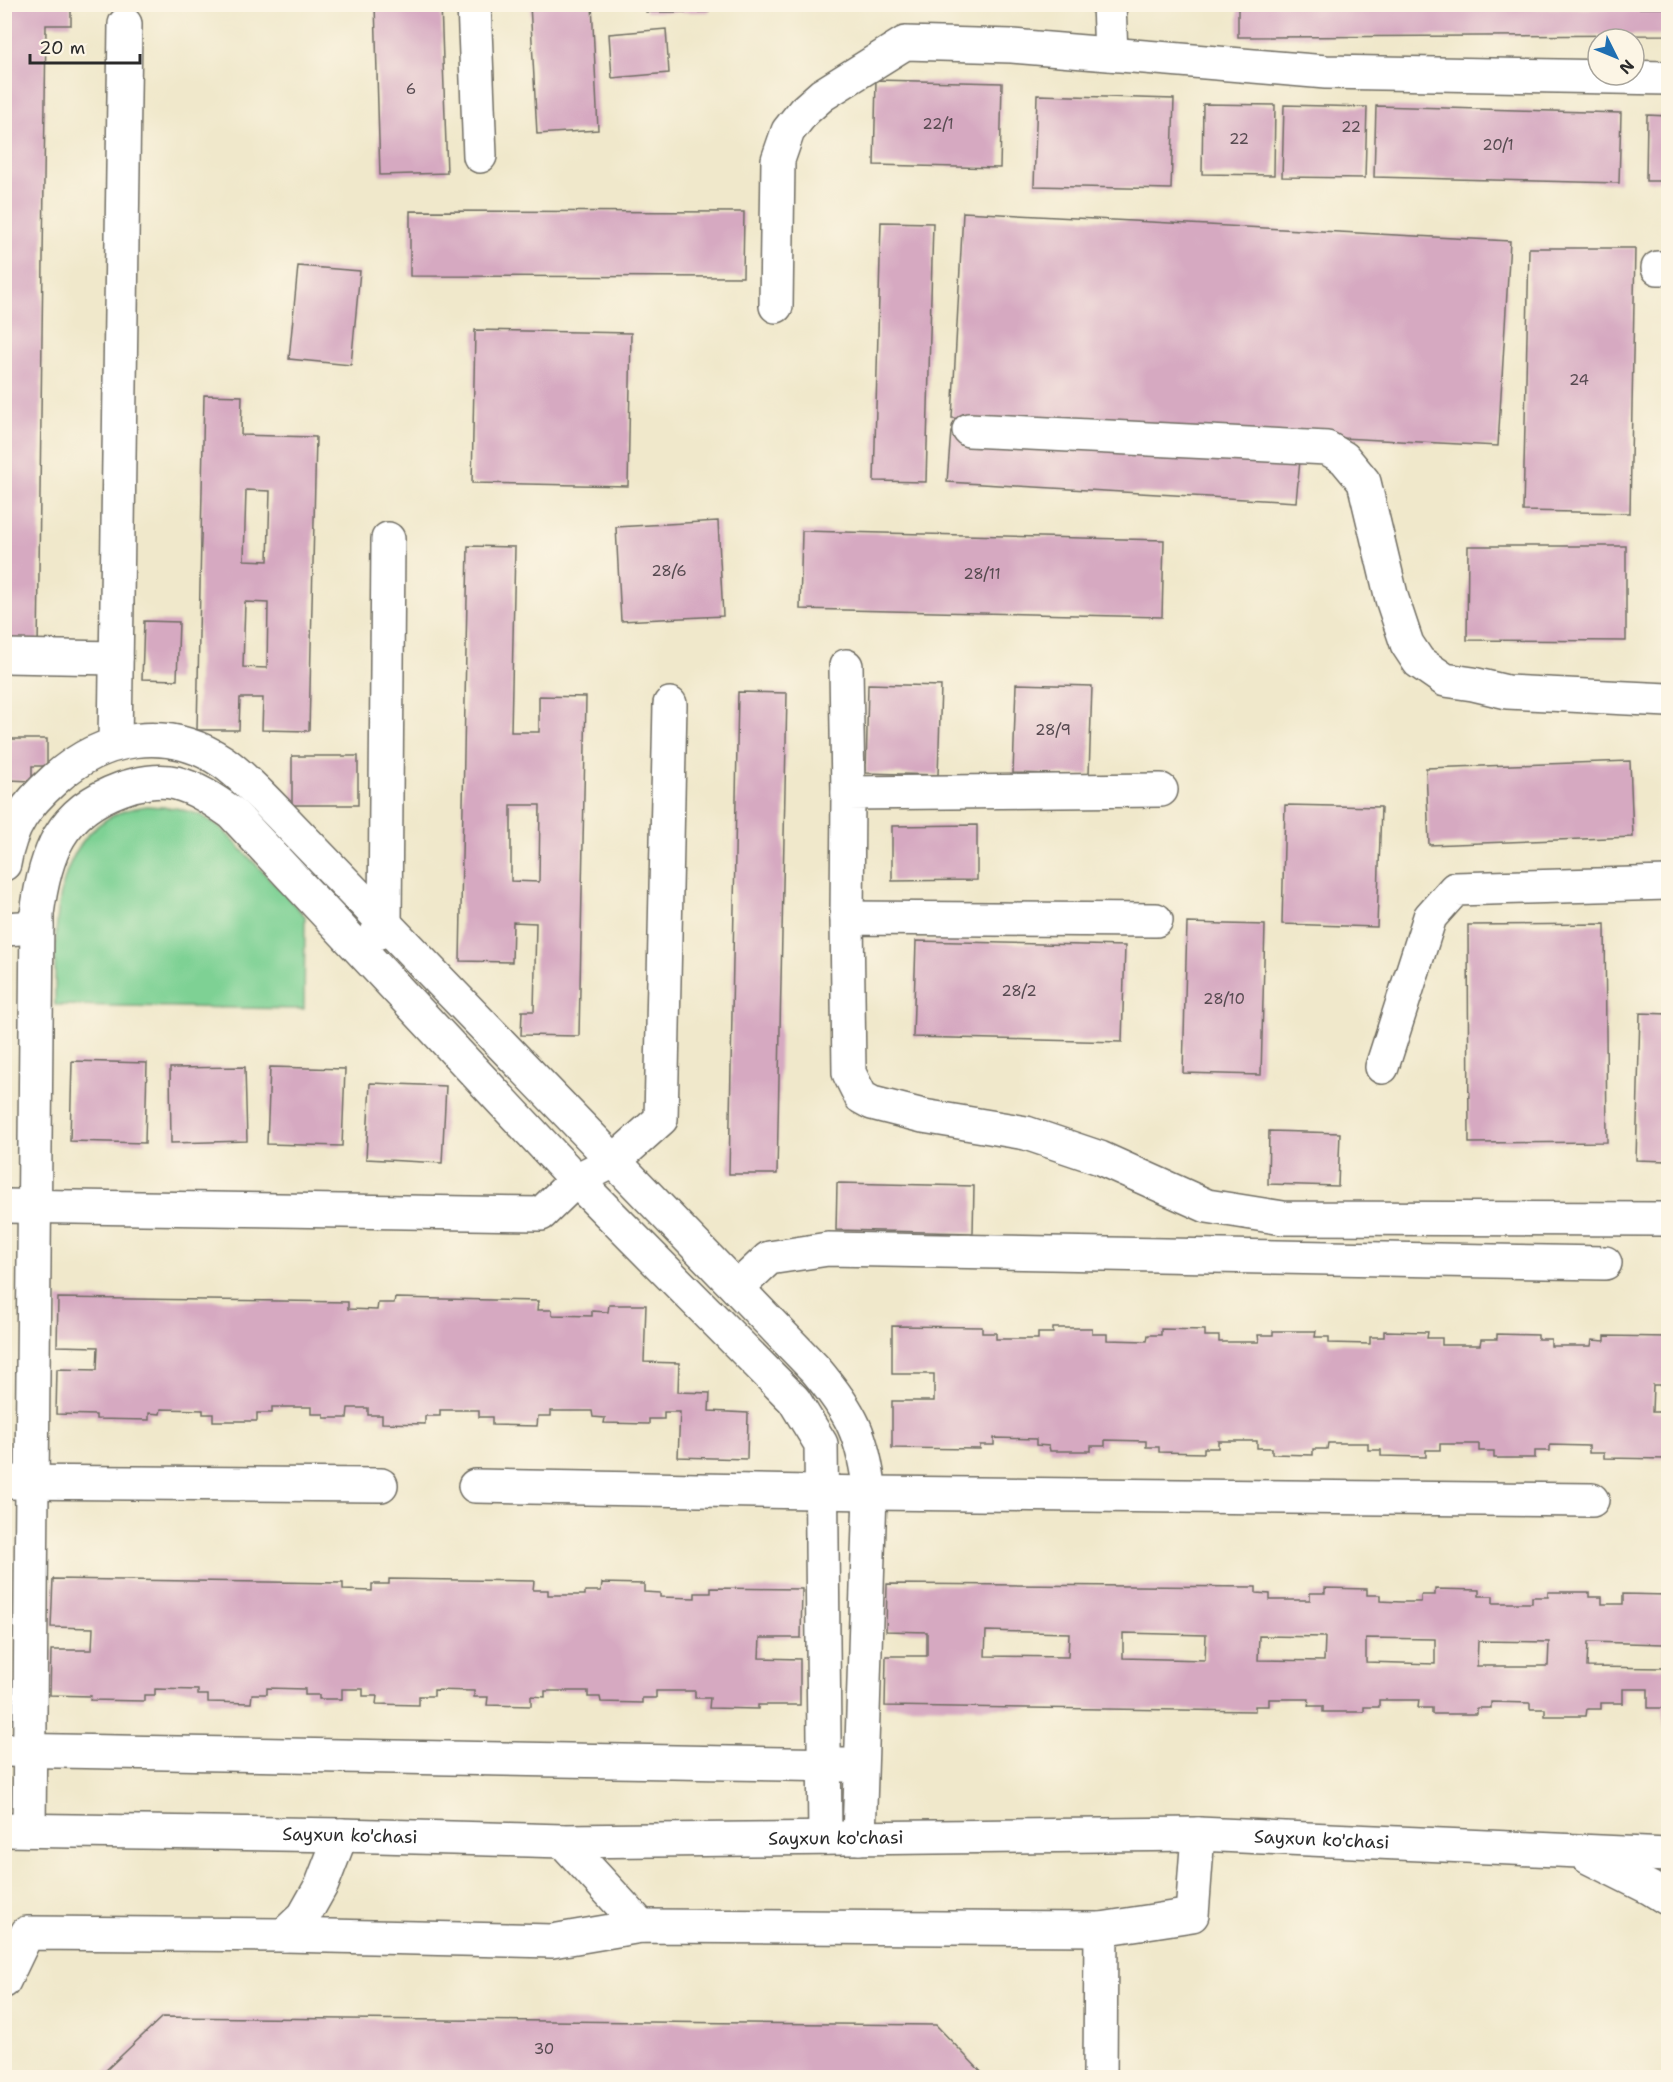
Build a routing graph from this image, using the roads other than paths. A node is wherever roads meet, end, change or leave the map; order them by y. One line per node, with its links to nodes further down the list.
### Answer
1 (474, 4): 6 (street)
2 (1109, 4): 4 (street)
3 (125, 24): 11 (street)
4 (1111, 54): 5 (street); 7 (street)
5 (1668, 78)
6 (480, 156)
7 (776, 306)
8 (969, 430): 13 (street)
9 (388, 539): 22 (street)
10 (4, 657): 11 (street)
11 (116, 658): 15 (street)
12 (846, 666): 17 (street)
13 (1668, 700)
14 (670, 704): 27 (street)
15 (115, 744): 18 (street); 22 (street)
16 (1161, 790): 17 (street)
17 (848, 793): 20 (street)
18 (4, 864)
19 (1668, 882): 26 (street)
20 (847, 918): 21 (street); 30 (street)
21 (1156, 920)
22 (385, 924): 25 (street); 27 (street)
23 (37, 927): 24 (street); 25 (street); 29 (street)
24 (4, 929)
25 (360, 950): 28 (street)
26 (1382, 1067)
27 (614, 1161): 28 (street); 32 (street)
28 (576, 1180): 29 (street); 36 (street)
29 (20, 1207): 33 (street)
30 (1668, 1219)
31 (1605, 1263): 32 (street)
32 (737, 1288): 37 (street)
33 (18, 1482): 34 (street); 39 (street)
34 (381, 1485)
35 (475, 1486): 36 (street)
36 (823, 1492): 37 (street); 40 (street)
37 (870, 1493): 38 (street); 41 (street)
38 (1592, 1500)
39 (17, 1751): 40 (street); 42 (street)
40 (823, 1764): 41 (street); 45 (street)
41 (861, 1765): 46 (street)
42 (17, 1830): 44 (street, Sayxun ko'chasi)
43 (1198, 1834): 46 (street, Sayxun ko'chasi); 48 (street, Sayxun ko'chasi); 52 (street)
44 (341, 1835): 47 (street, Sayxun ko'chasi); 54 (street)
45 (825, 1838): 46 (street, Sayxun ko'chasi); 47 (street, Sayxun ko'chasi)
46 (859, 1838)
47 (563, 1841): 51 (street)
48 (1575, 1852): 49 (street, Sayxun ko'chasi); 50 (street)
49 (1668, 1855)
50 (1668, 1899)
51 (641, 1926): 52 (street); 54 (street)
52 (1101, 1929): 56 (street)
53 (16, 1933): 54 (street); 55 (street)
54 (284, 1935)
55 (4, 1981)
56 (1100, 2078)

